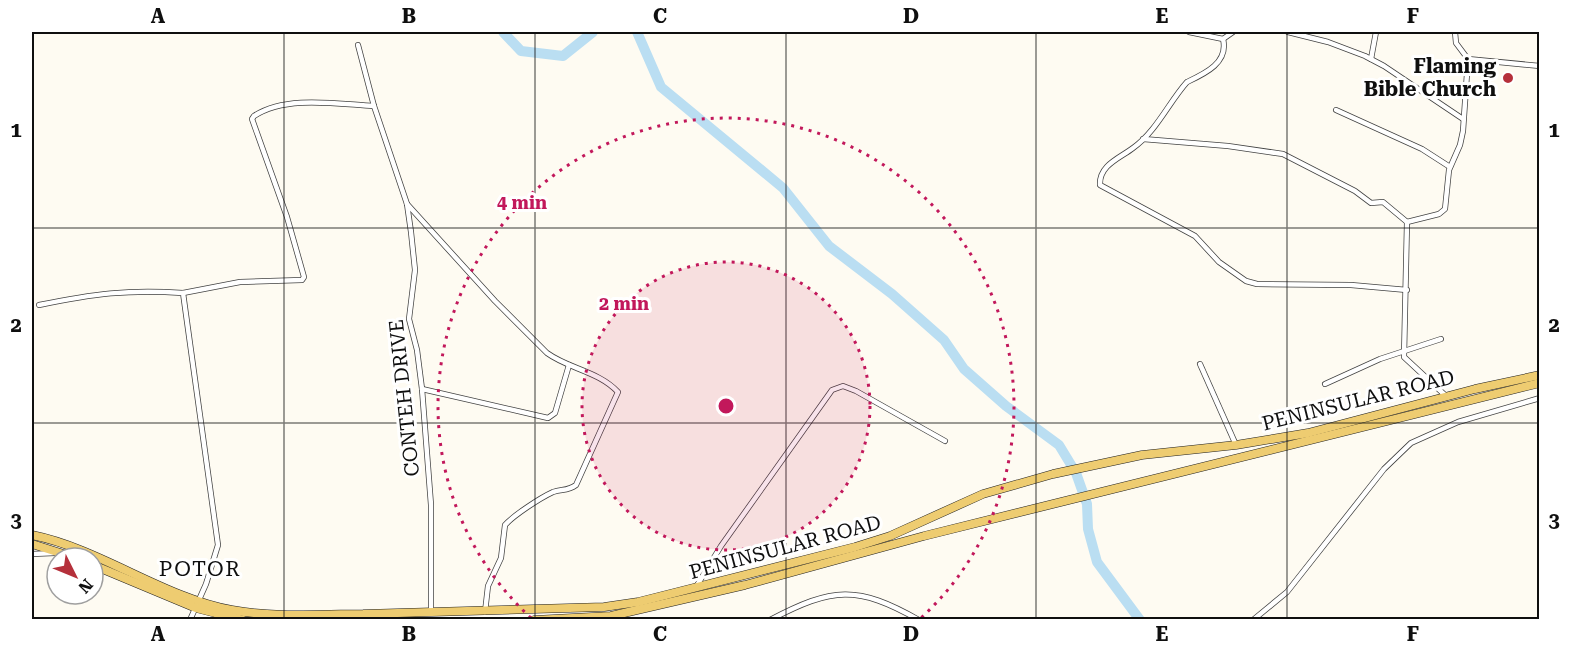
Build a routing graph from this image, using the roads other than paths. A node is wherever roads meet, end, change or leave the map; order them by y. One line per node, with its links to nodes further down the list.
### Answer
1 (1189, 32): 6 (street)
2 (1233, 32): 6 (street)
3 (1288, 32): 8 (street)
4 (1376, 32): 8 (street)
5 (1455, 32): 9 (street)
6 (1223, 39): 14 (street)
7 (358, 45): 11 (street, CONTEH DRIVE)
8 (1371, 59): 13 (street)
9 (1468, 59): 10 (street); 13 (street)
10 (1539, 66)
11 (374, 106): 16 (street, CONTEH DRIVE); 19 (street)
12 (1336, 110): 15 (street)
13 (1463, 119): 15 (street)
14 (1143, 138): 17 (street); 18 (street)
15 (1450, 167): 17 (street)
16 (407, 204): 24 (street); 28 (street, CONTEH DRIVE)
17 (1407, 222): 18 (street)
18 (1407, 290): 22 (street)
19 (183, 293): 20 (street); 36 (street)
20 (39, 305)
21 (1441, 339): 22 (street)
22 (1404, 353): 27 (street); 29 (street)
23 (1200, 364): 32 (street)
24 (569, 365): 28 (street); 39 (street)
25 (1539, 375): 29 (main road, PENINSULAR ROAD)
26 (1539, 383): 41 (main road, PENINSULAR ROAD)
27 (1325, 384)
28 (422, 389): 38 (street, CONTEH DRIVE)
29 (1447, 397): 32 (main road, PENINSULAR ROAD)
30 (1539, 398): 47 (street)
31 (945, 441): 35 (street)
32 (1236, 445): 35 (main road, PENINSULAR ROAD)
33 (32, 535): 36 (main road, PENINSULAR ROAD)
34 (105, 570): 36 (main road, PENINSULAR ROAD)
35 (696, 587): 37 (main road, PENINSULAR ROAD)
36 (197, 604): 40 (main road, PENINSULAR ROAD); 42 (street); 43 (main road, PENINSULAR ROAD)
37 (538, 609): 39 (main road, PENINSULAR ROAD); 41 (street)
38 (431, 612): 39 (main road, PENINSULAR ROAD); 40 (main road, PENINSULAR ROAD)
39 (485, 612)
40 (333, 617)
41 (540, 619): 44 (main road, PENINSULAR ROAD)
42 (190, 620)
43 (243, 620)
44 (534, 620)
45 (770, 620): 46 (street)
46 (919, 620)
47 (1253, 620)

